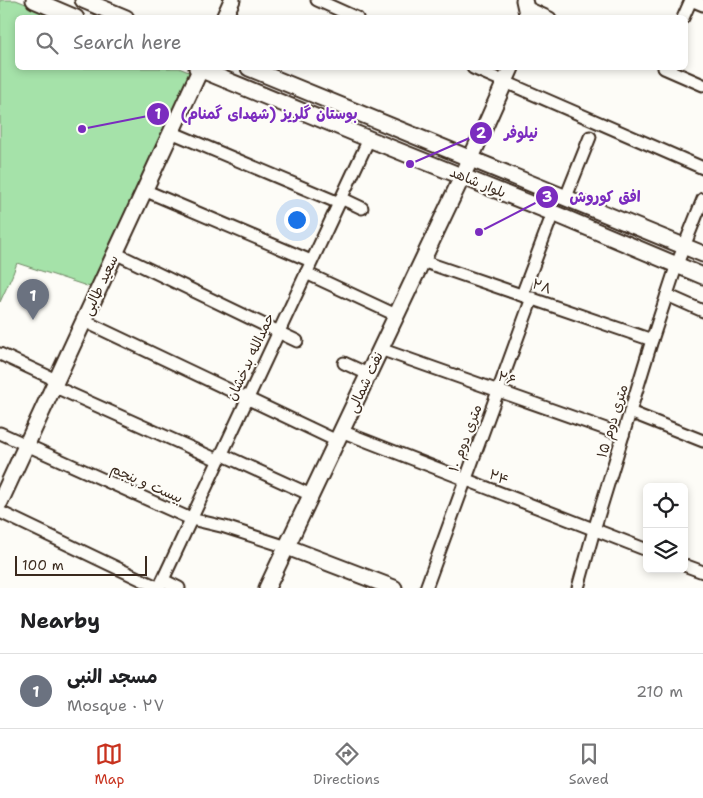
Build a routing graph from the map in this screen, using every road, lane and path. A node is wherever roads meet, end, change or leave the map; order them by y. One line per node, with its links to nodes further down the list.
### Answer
1 (34, 0): 8 (street)
2 (84, 0): 9 (street)
3 (232, 0): 10 (street)
4 (317, 0): 11 (street)
5 (690, 0): 6 (street); 13 (street)
6 (703, 5)
7 (526, 8): 12 (street)
8 (69, 15)
9 (119, 15)
10 (225, 15)
11 (351, 15)
12 (543, 15)
13 (684, 15)
14 (198, 70): 21 (street, سعید طالبی)
15 (204, 70): 23 (street, بلوار شاهد)
16 (254, 70): 24 (street, بلوار شاهد)
17 (485, 70): 19 (street)
18 (669, 70): 20 (street)
19 (508, 74): 24 (street, نفت شمالی); 25 (street)
20 (703, 85)
21 (171, 132): 27 (street, سعید طالبی); 29 (street)
22 (590, 137): 28 (street)
23 (369, 139): 26 (street, بلوار شاهد); 29 (street, حمدالله بدخشان)
24 (470, 158): 26 (street, نفت شمالی); 28 (street, بلوار شاهد)
25 (703, 168)
26 (462, 176): 32 (street, بلوار شاهد); 37 (street, نفت شمالی)
27 (144, 190): 34 (street, سعید طالبی); 36 (street)
28 (566, 197): 33 (street, بلوار شاهد)
29 (340, 200): 31 (street); 36 (street, حمدالله بدخشان)
30 (703, 200): 33 (street, ۱۵ متری دوم)
31 (362, 208)
32 (553, 213): 38 (street, بلوار شاهد); 42 (street, ۱۰ متری دوم)
33 (684, 246): 35 (street, بلوار شاهد); 38 (street, ۱۵ متری دوم)
34 (115, 254): 45 (street, سعید طالبی); 46 (street)
35 (703, 254)
36 (311, 261): 39 (street, حمدالله بدخشان)
37 (422, 261): 42 (street, ۲۸); 44 (street, نفت شمالی)
38 (677, 264): 40 (street, بلوار شاهد); 41 (street, ۱۵ متری دوم)
39 (306, 273): 44 (street); 46 (street, حمدالله بدخشان)
40 (703, 276)
41 (667, 295): 43 (street); 47 (street, ۱۵ متری دوم)
42 (527, 296): 47 (street, ۲۸); 54 (street, ۱۰ متری دوم)
43 (703, 311)
44 (396, 315): 49 (street, نفت شمالی)
45 (84, 321): 53 (street, سعید طالبی); 55 (street, ۲۴)
46 (278, 332): 48 (street); 55 (street, حمدالله بدخشان)
47 (652, 340): 56 (street, ۱۵ متری دوم)
48 (297, 341)
49 (380, 348): 52 (street, نفت شمالی); 54 (street, ۲۶)
50 (0, 354): 53 (street)
51 (344, 363): 52 (street)
52 (368, 374): 59 (street, نفت شمالی)
53 (55, 383): 61 (street, سعید طالبی); 62 (street)
54 (498, 391): 58 (street, ۲۶); 63 (street, ۱۰ متری دوم)
55 (247, 398): 59 (street, ۲۴); 62 (street, حمدالله بدخشان)
56 (630, 412): 58 (street, ۱۵ متری دوم); 60 (street)
57 (0, 433): 61 (street, بیست و پنجم)
58 (623, 435): 68 (street, ۱۵ متری دوم)
59 (339, 436): 63 (street, ۲۴); 64 (street, نفت شمالی)
60 (703, 441)
61 (26, 446): 65 (street, سعید طالبی); 67 (street, بیست و پنجم)
62 (220, 457): 64 (street); 67 (street, حمدالله بدخشان)
63 (466, 480): 68 (street, ۲۴); 77 (street, ۱۰ متری دوم)
64 (311, 495): 69 (street, نفت شمالی)
65 (0, 502)
66 (0, 512): 73 (street)
67 (191, 519): 69 (street, بیست و پنجم); 73 (street, حمدالله بدخشان)
68 (594, 530): 70 (street, ۲۴); 78 (street, ۱۵ متری دوم)
69 (286, 546): 75 (street, نفت شمالی); 76 (street)
70 (643, 548)
71 (688, 566): 72 (street)
72 (703, 572)
73 (160, 585): 74 (street)
74 (179, 588)
75 (267, 588)
76 (394, 588)
77 (426, 588)
78 (578, 588)

